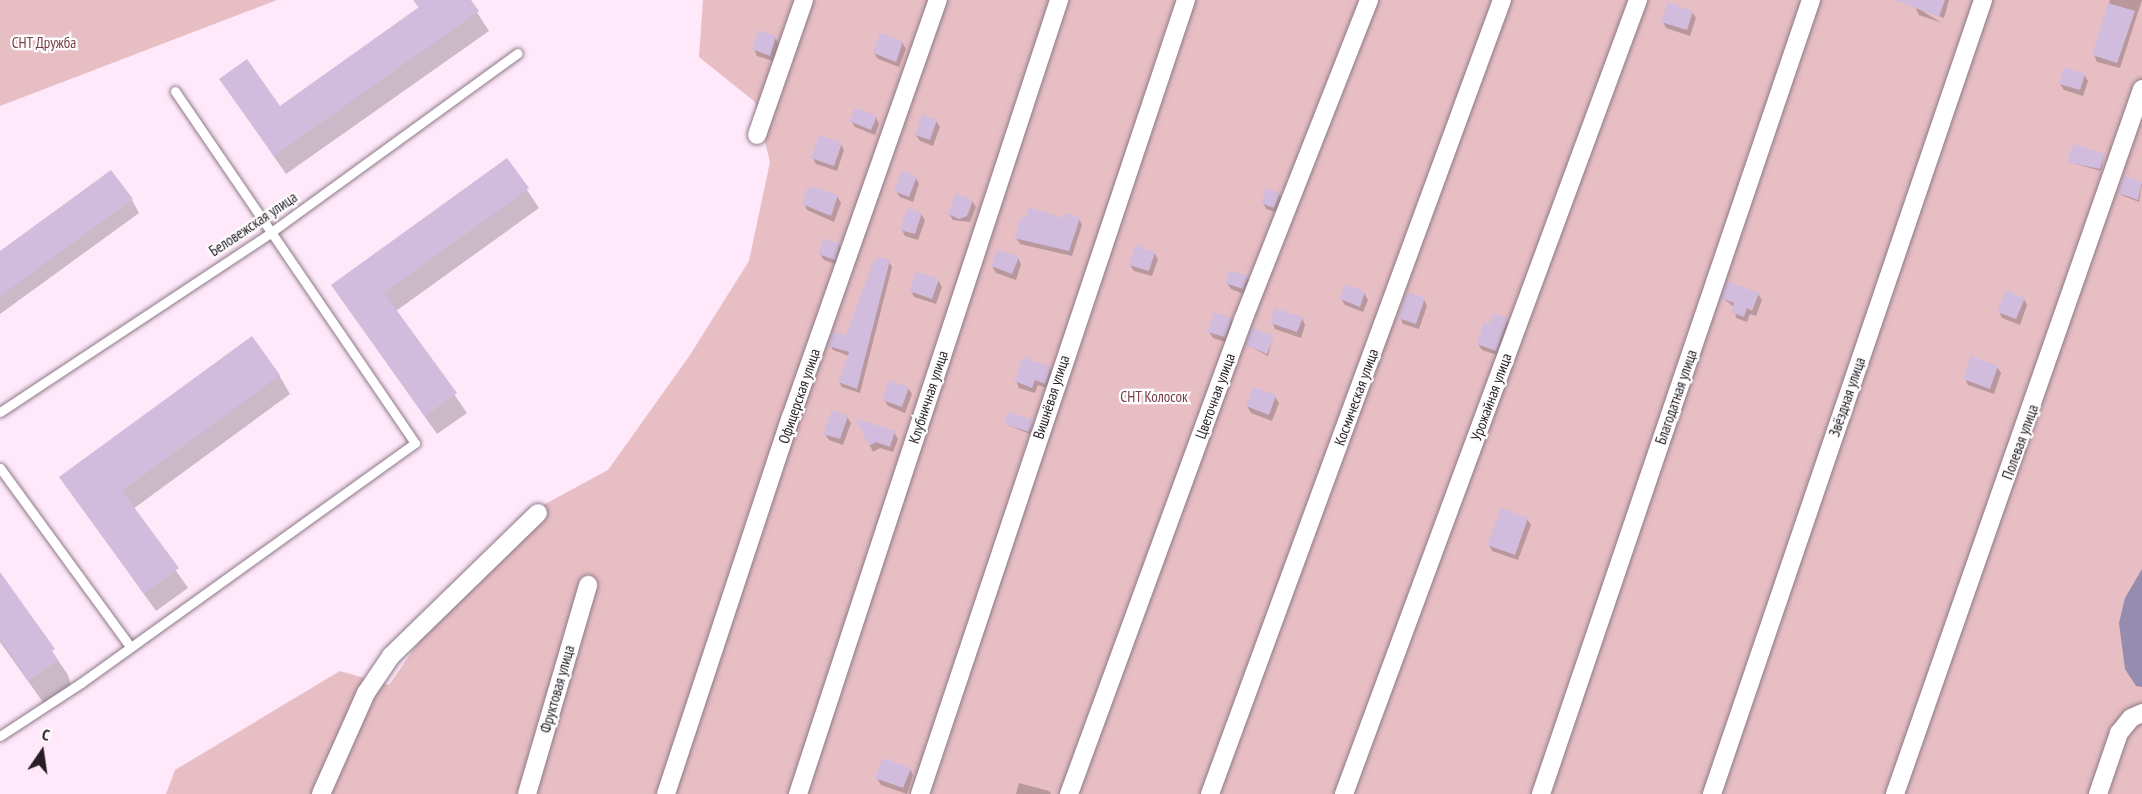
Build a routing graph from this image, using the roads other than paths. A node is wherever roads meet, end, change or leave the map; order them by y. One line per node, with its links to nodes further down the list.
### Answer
1 (804, 0): 13 (street)
2 (938, 0): 24 (street, Офицерская улица)
3 (1059, 0): 25 (street, Клубничная улица)
4 (1185, 0): 26 (street, Вишнёвая улица)
5 (1369, 0): 27 (street, Цветочная улица)
6 (1502, 0): 28 (street, Космическая улица)
7 (1638, 0): 29 (street, Урожайная улица)
8 (1812, 0): 30 (street, Благодатная улица)
9 (1983, 0): 31 (street, Звёздная улица)
10 (518, 53): 14 (lane, Беловежская улица)
11 (2142, 89): 32 (street, Полевая улица)
12 (175, 91): 14 (lane)
13 (757, 135)
14 (270, 232): 15 (lane, Беловежская улица); 19 (lane)
15 (0, 412)
16 (0, 468): 19 (lane)
17 (538, 513): 22 (street)
18 (588, 585): 23 (street, Фруктовая улица)
19 (130, 646): 21 (lane)
20 (2142, 713): 33 (street)
21 (0, 736)
22 (321, 794)
23 (527, 794)
24 (666, 794)
25 (798, 794)
26 (920, 794)
27 (1068, 794)
28 (1210, 794)
29 (1344, 794)
30 (1541, 794)
31 (1712, 794)
32 (1895, 794)
33 (2098, 794)

